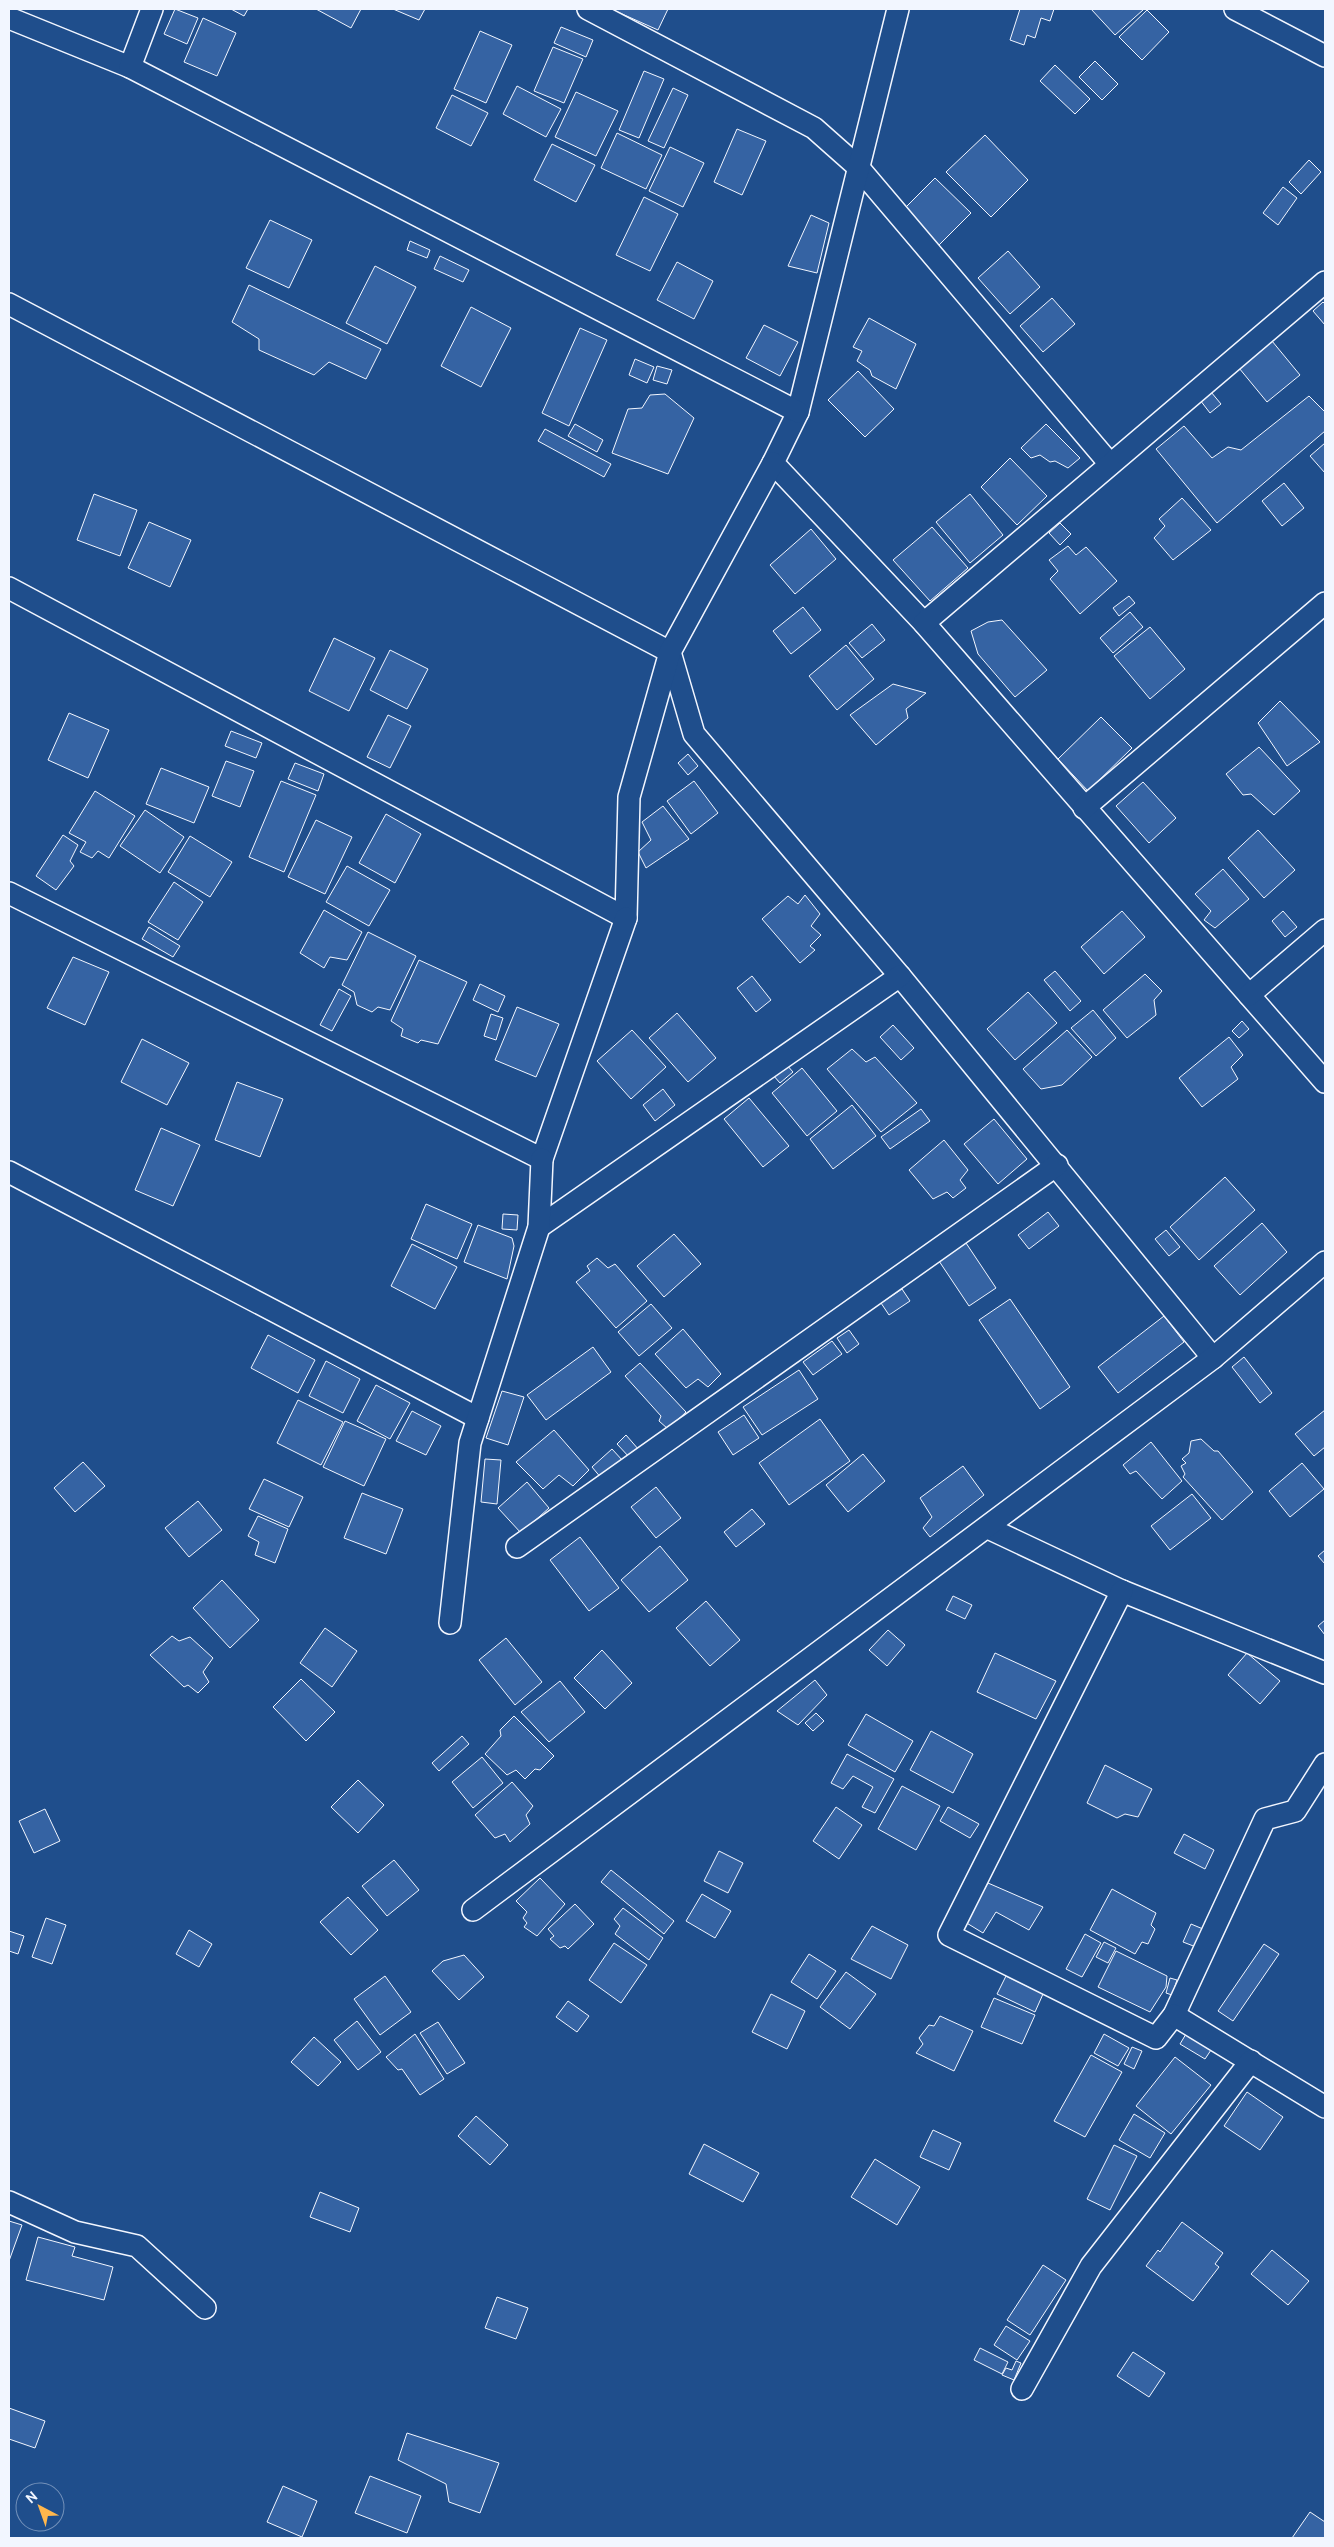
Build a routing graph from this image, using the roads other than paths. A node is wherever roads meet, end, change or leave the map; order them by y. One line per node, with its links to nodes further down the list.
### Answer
1 (152, 9): 7 (street)
2 (588, 9): 8 (street)
3 (898, 9): 8 (street)
4 (1235, 9): 6 (street)
5 (9, 18): 7 (street)
6 (1325, 56)
7 (130, 67): 11 (street)
8 (858, 167): 11 (street); 13 (street)
9 (1325, 282): 13 (street)
10 (9, 304): 17 (street)
11 (798, 412): 12 (street)
12 (773, 463): 16 (street); 17 (street)
13 (1110, 464): 16 (street)
14 (9, 588): 20 (street)
15 (1325, 603): 18 (street)
16 (924, 623): 18 (street)
17 (670, 652): 20 (street); 22 (street)
18 (1084, 808): 23 (street)
19 (9, 892): 25 (street)
20 (626, 918): 25 (street)
21 (1325, 930): 23 (street)
22 (900, 976): 26 (street); 28 (street)
23 (1249, 995): 24 (street)
24 (1325, 1082)
25 (542, 1159): 28 (street)
26 (1057, 1165): 30 (street); 33 (street)
27 (9, 1172): 31 (street)
28 (539, 1227): 31 (street)
29 (1325, 1262): 30 (street)
30 (1213, 1358): 32 (street)
31 (478, 1418): 35 (street)
32 (988, 1528): 34 (street); 38 (street)
33 (517, 1547)
34 (1122, 1591): 36 (street); 39 (street)
35 (450, 1623)
36 (1325, 1673)
37 (1325, 1764): 39 (street)
38 (473, 1910)
39 (1174, 2015): 40 (street)
40 (1251, 2061): 41 (street); 44 (street)
41 (1325, 2107)
42 (9, 2202): 43 (street)
43 (205, 2308)
44 (1022, 2389)

